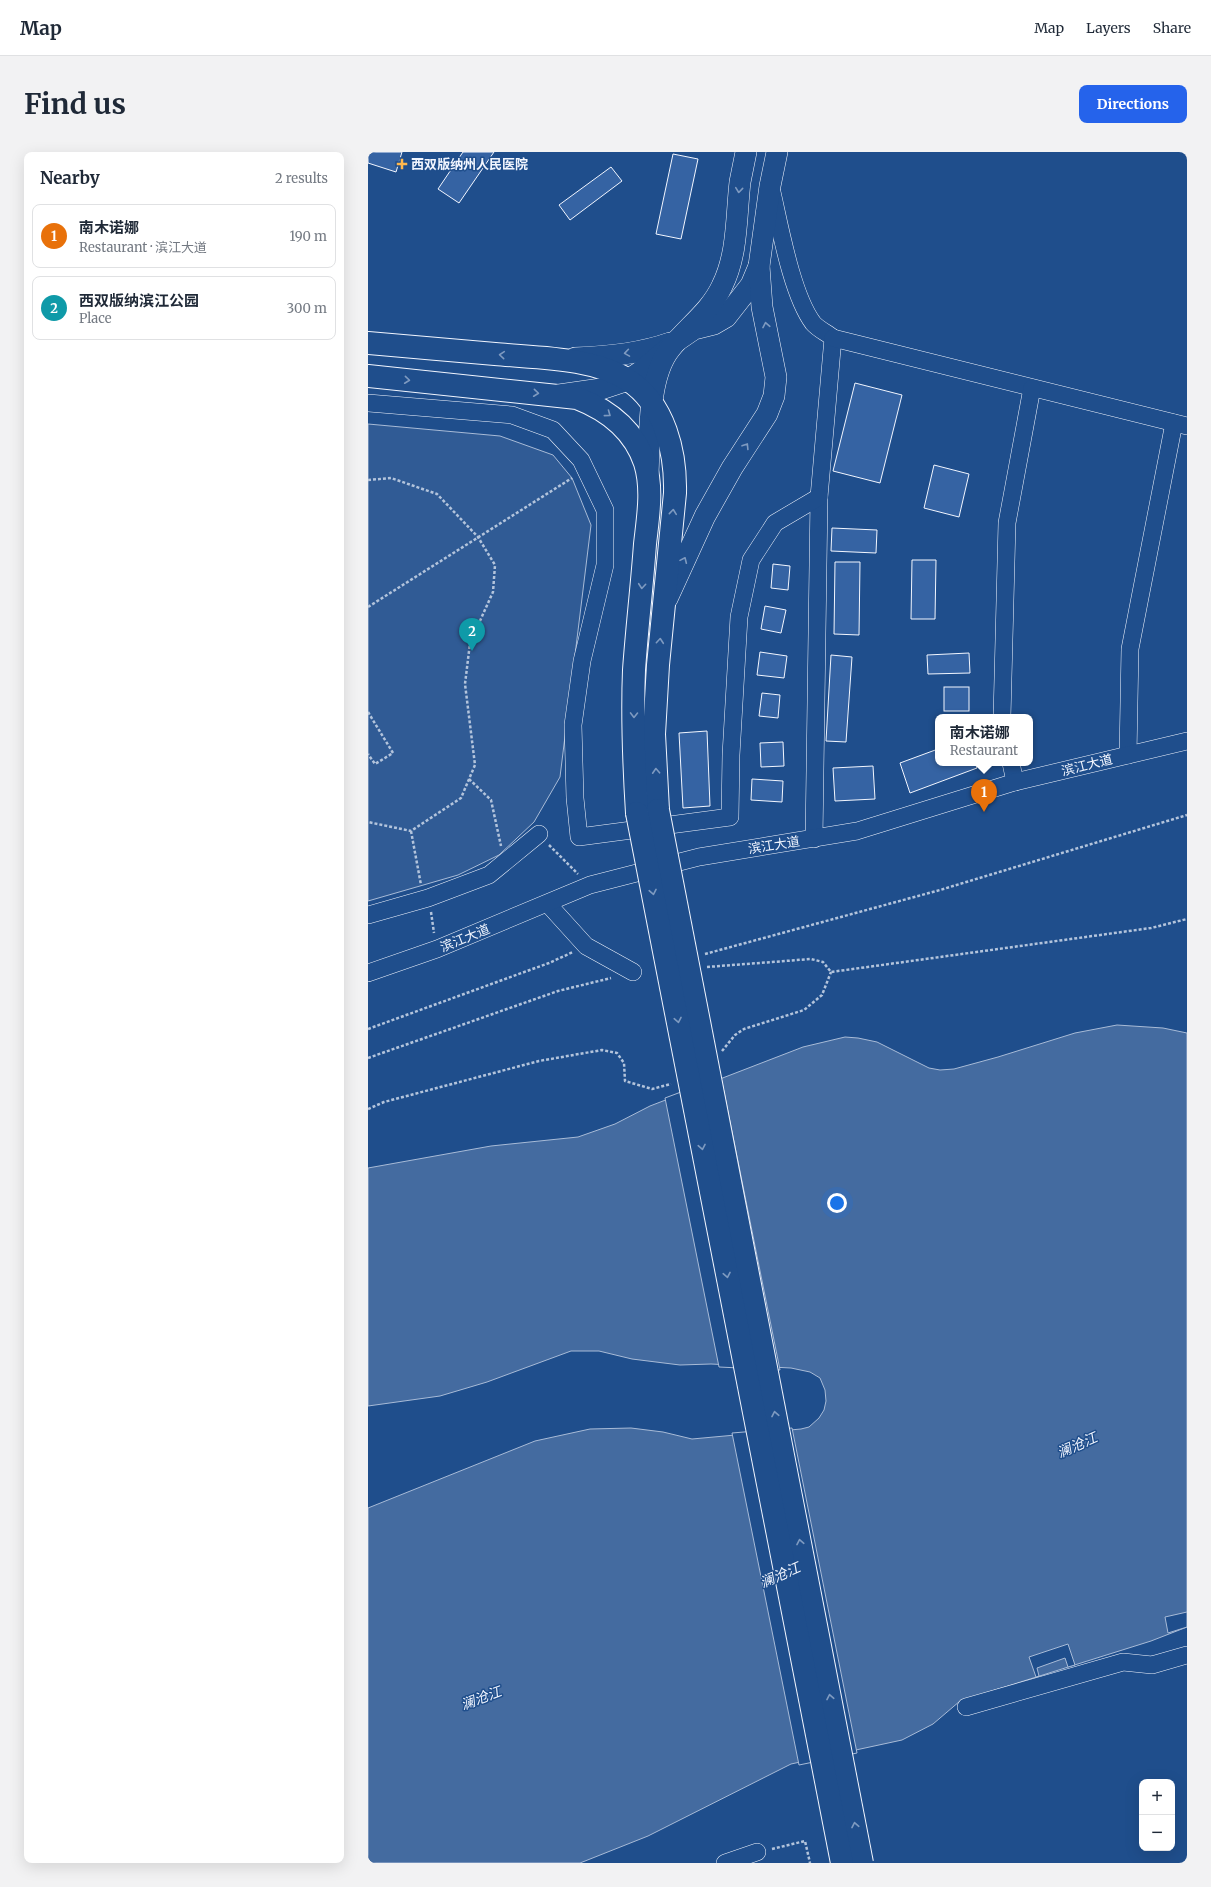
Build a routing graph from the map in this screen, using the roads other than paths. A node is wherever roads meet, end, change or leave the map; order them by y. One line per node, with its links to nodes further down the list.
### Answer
1 (746, 152): 6 (main road, one-way to 6)
2 (777, 152): 3 (main road)
3 (770, 186): 4 (main road); 5 (street)
4 (760, 266): 6 (main road); 18 (main road, one-way to 4)
5 (833, 338): 11 (street); 17 (street)
6 (678, 340): 8 (main road, one-way to 8); 10 (main road); 14 (main road)
7 (368, 343): 8 (highway, one-way to 7)
8 (555, 359): 10 (highway)
9 (368, 376): 12 (highway, one-way to 12)
10 (628, 380): 12 (main road); 14 (highway)
11 (1032, 388): 15 (street); 19 (street)
12 (559, 395): 16 (highway, one-way to 16)
13 (368, 403): 17 (street)
14 (651, 404): 16 (main road); 18 (highway, one-way to 14)
15 (1181, 424): 21 (street)
16 (648, 478): 24 (highway, one-way to 24)
17 (819, 497): 26 (street)
18 (662, 609): 24 (highway, one-way to 18)
19 (1002, 714)
20 (1187, 741): 21 (street, 滨江大道)
21 (1128, 755): 23 (street, 滨江大道)
22 (1012, 766): 23 (street)
23 (1015, 782): 26 (street, 滨江大道)
24 (647, 811): 35 (highway, one-way to 35, bridge); 36 (highway, one-way to 24, bridge)
25 (539, 834): 28 (street)
26 (814, 839): 27 (street, 滨江大道)
27 (548, 904): 29 (street); 30 (street, 滨江大道)
28 (368, 915)
29 (633, 972)
30 (368, 973)
31 (1187, 1655): 32 (street)
32 (966, 1707)
33 (757, 1852): 34 (street)
34 (725, 1863)
35 (842, 1863)
36 (862, 1863)

